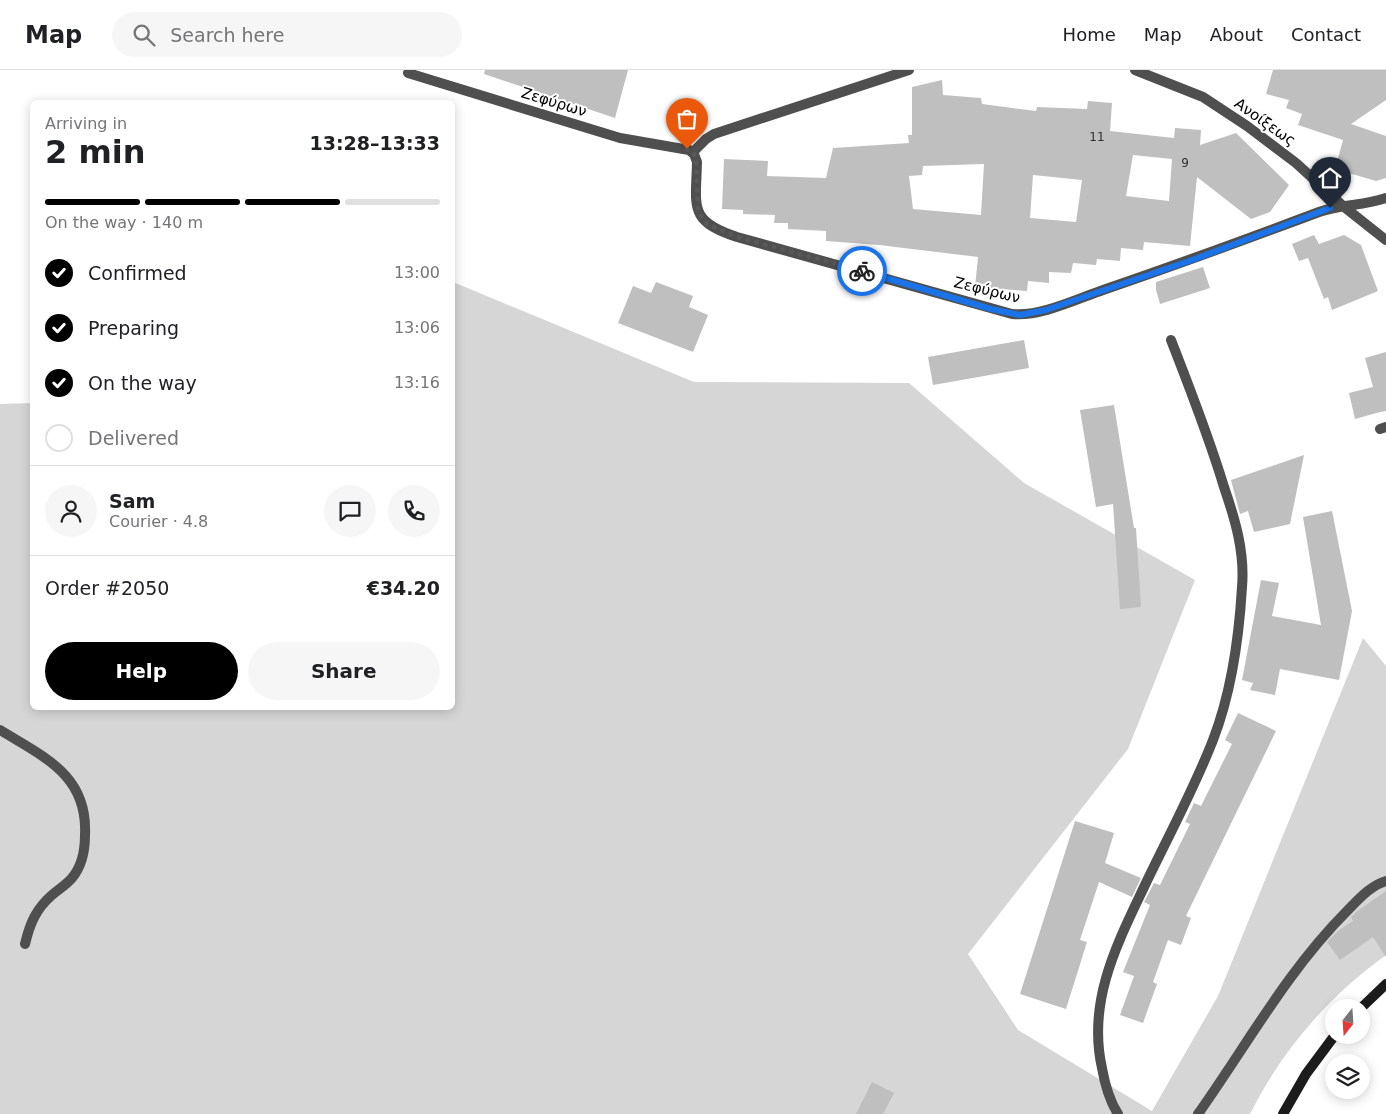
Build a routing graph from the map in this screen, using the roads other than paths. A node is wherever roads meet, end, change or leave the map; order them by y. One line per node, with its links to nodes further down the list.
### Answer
1 (909, 70): 4 (street)
2 (1136, 70): 6 (street, Ανοίξεως)
3 (408, 73): 4 (street, Ζεφύρων)
4 (692, 152): 6 (street, Ζεφύρων)
5 (1386, 198): 6 (street, Ζεφύρων)
6 (1343, 206): 7 (street, Ανοίξεως)
7 (1386, 240)
8 (1171, 340): 15 (street)
9 (0, 730): 11 (street)
10 (1386, 881): 16 (street)
11 (25, 944)
12 (1386, 984): 13 (main road)
13 (1370, 999)
14 (1328, 1044): 17 (main road)
15 (1118, 1114)
16 (1198, 1114)
17 (1283, 1114)

